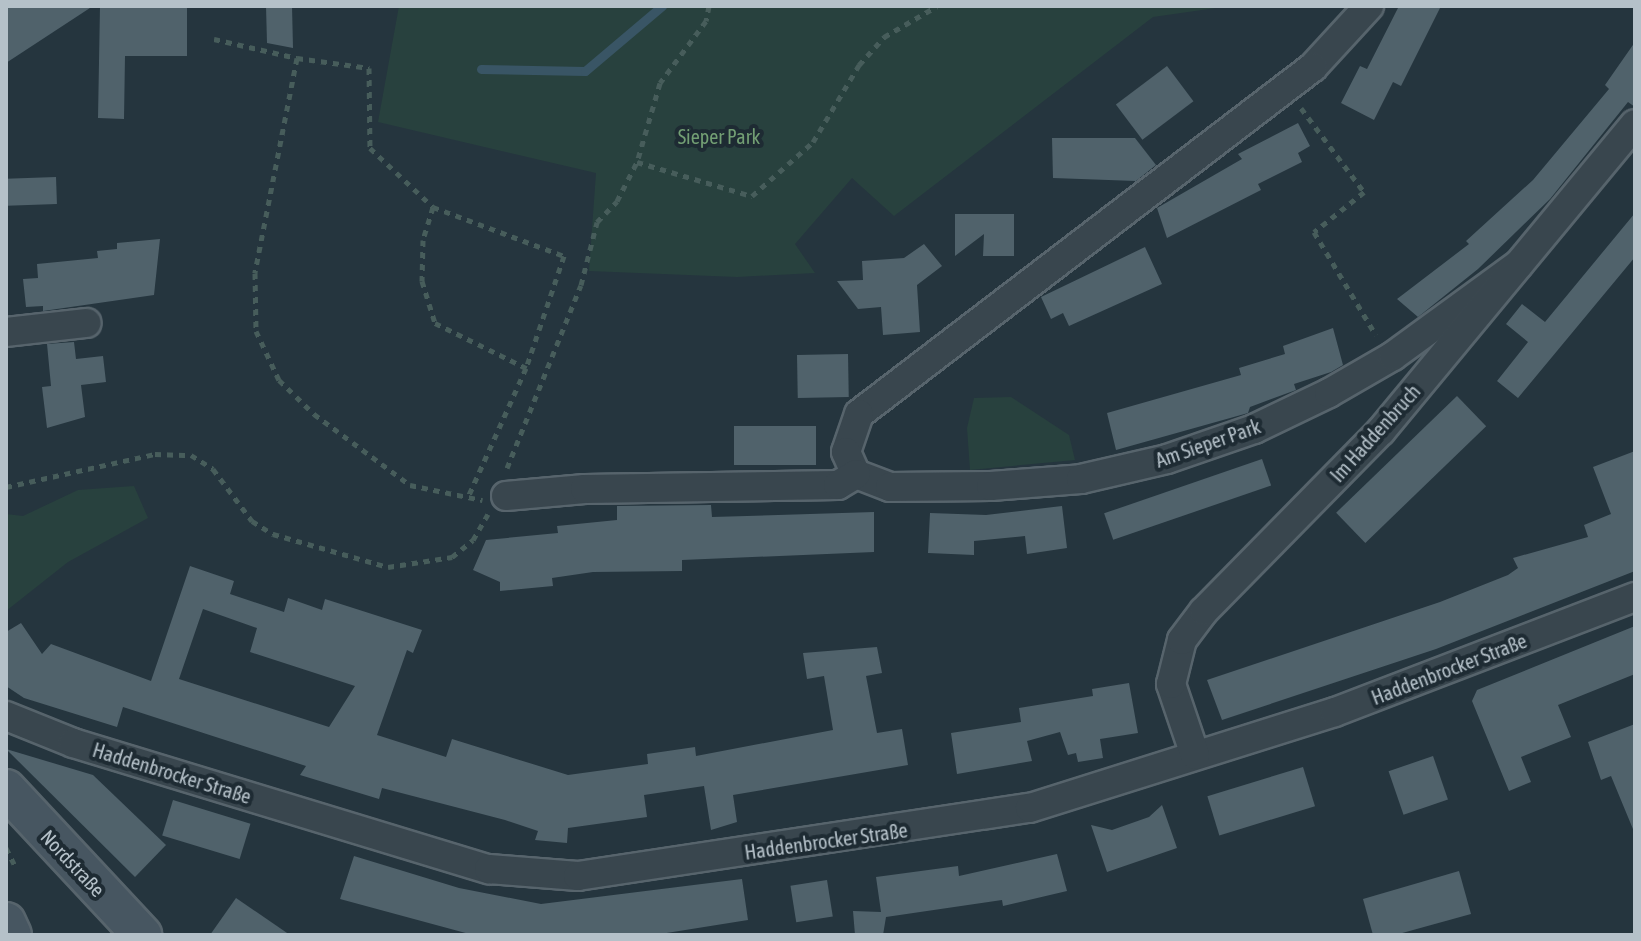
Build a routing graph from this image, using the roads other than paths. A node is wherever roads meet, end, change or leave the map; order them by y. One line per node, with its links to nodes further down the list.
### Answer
1 (1369, 6): 6 (street)
2 (1635, 124): 3 (street, Im Haddenbruch)
3 (1518, 265): 6 (street, Am Sieper Park); 10 (street, Im Haddenbruch)
4 (86, 323): 5 (street)
5 (6, 332)
6 (856, 474): 7 (street)
7 (501, 496)
8 (1635, 597): 10 (street, Haddenbrocker Straße)
9 (6, 716): 10 (street, Haddenbrocker Straße)
10 (1195, 755)
11 (6, 789): 14 (street, Nordstraße)
12 (6, 922): 13 (street)
13 (12, 935)
14 (142, 935)

